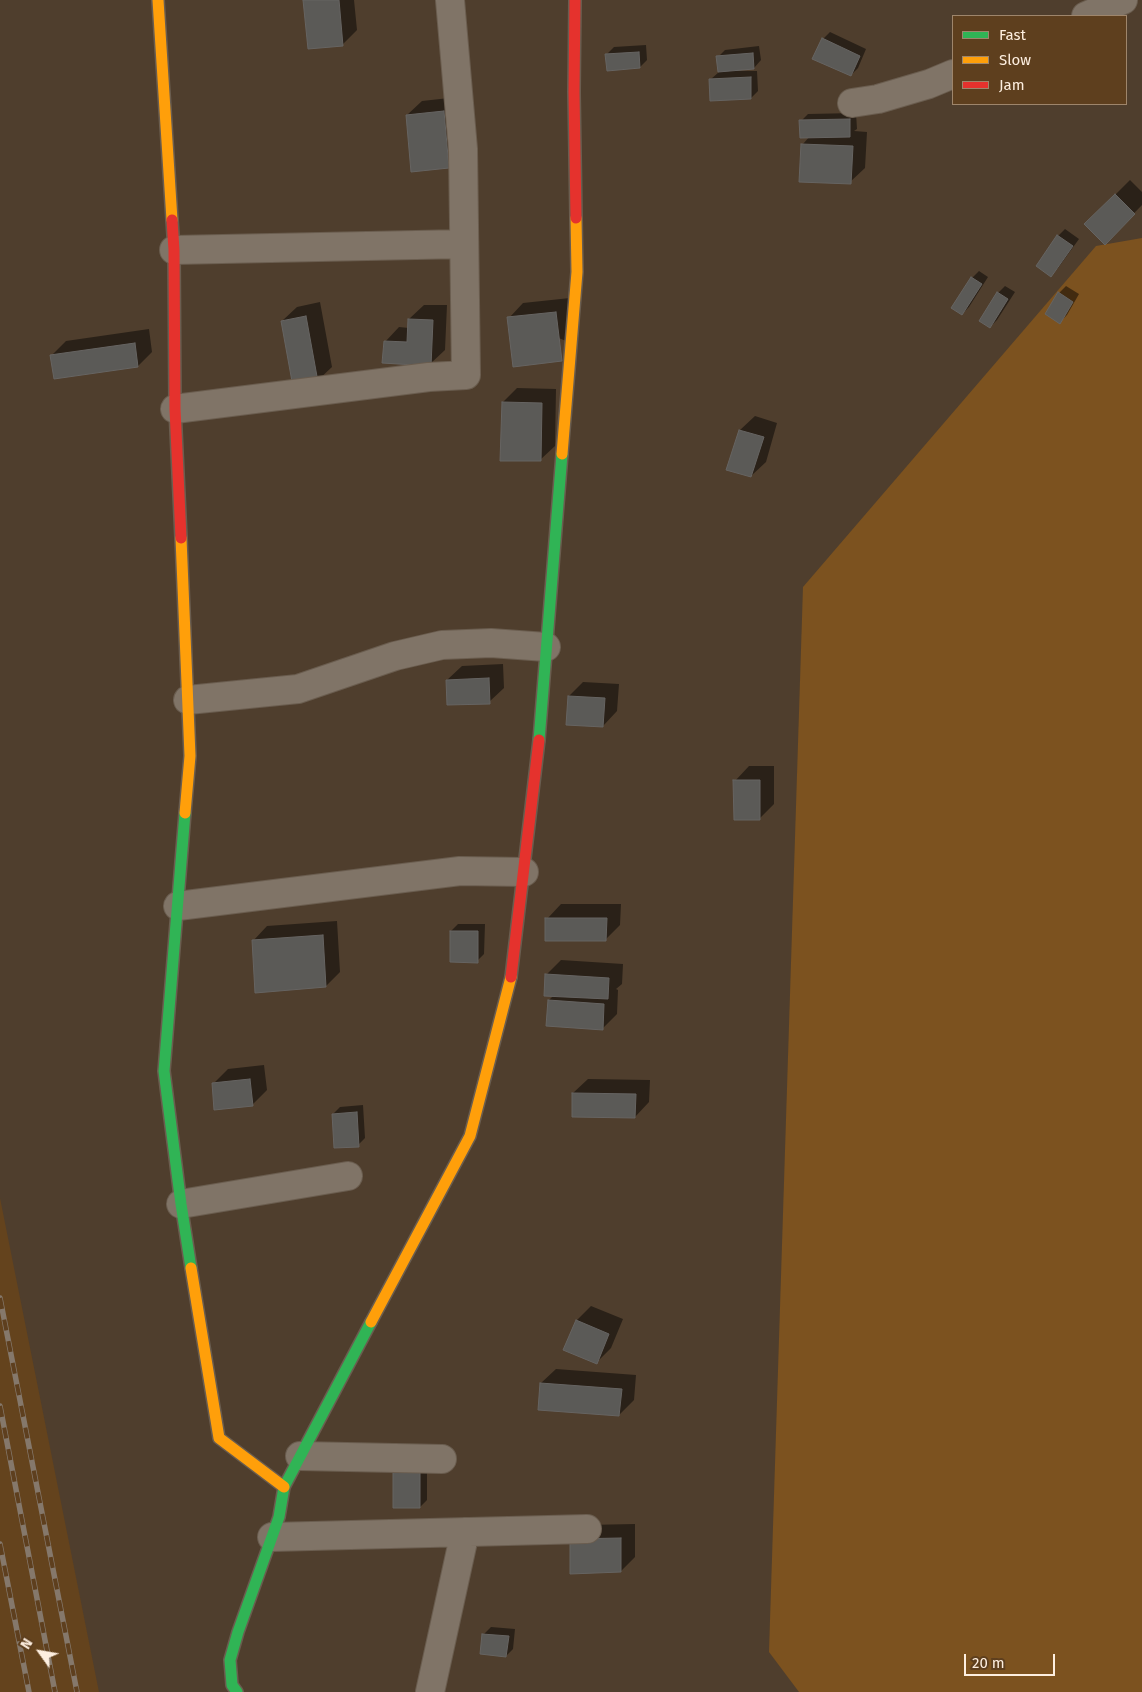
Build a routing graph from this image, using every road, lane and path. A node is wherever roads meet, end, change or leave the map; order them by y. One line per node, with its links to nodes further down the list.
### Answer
1 (158, 0): 9 (street)
2 (450, 0): 8 (street)
3 (575, 0): 11 (street)
4 (1123, 0): 5 (street)
5 (1088, 15)
6 (952, 74): 7 (street)
7 (852, 103)
8 (464, 244): 9 (street); 10 (street)
9 (174, 250): 10 (street)
10 (175, 409): 12 (street)
11 (546, 647): 12 (street); 13 (street)
12 (188, 700): 14 (street)
13 (524, 872): 14 (street); 17 (street)
14 (178, 906): 16 (street)
15 (348, 1176): 16 (street)
16 (181, 1204): 19 (street)
17 (300, 1456): 18 (street); 19 (street)
18 (442, 1459)
19 (284, 1487): 22 (street)
20 (587, 1529): 21 (street)
21 (465, 1532): 22 (street); 24 (street)
22 (272, 1537): 23 (street)
23 (237, 1692)
24 (430, 1692)

